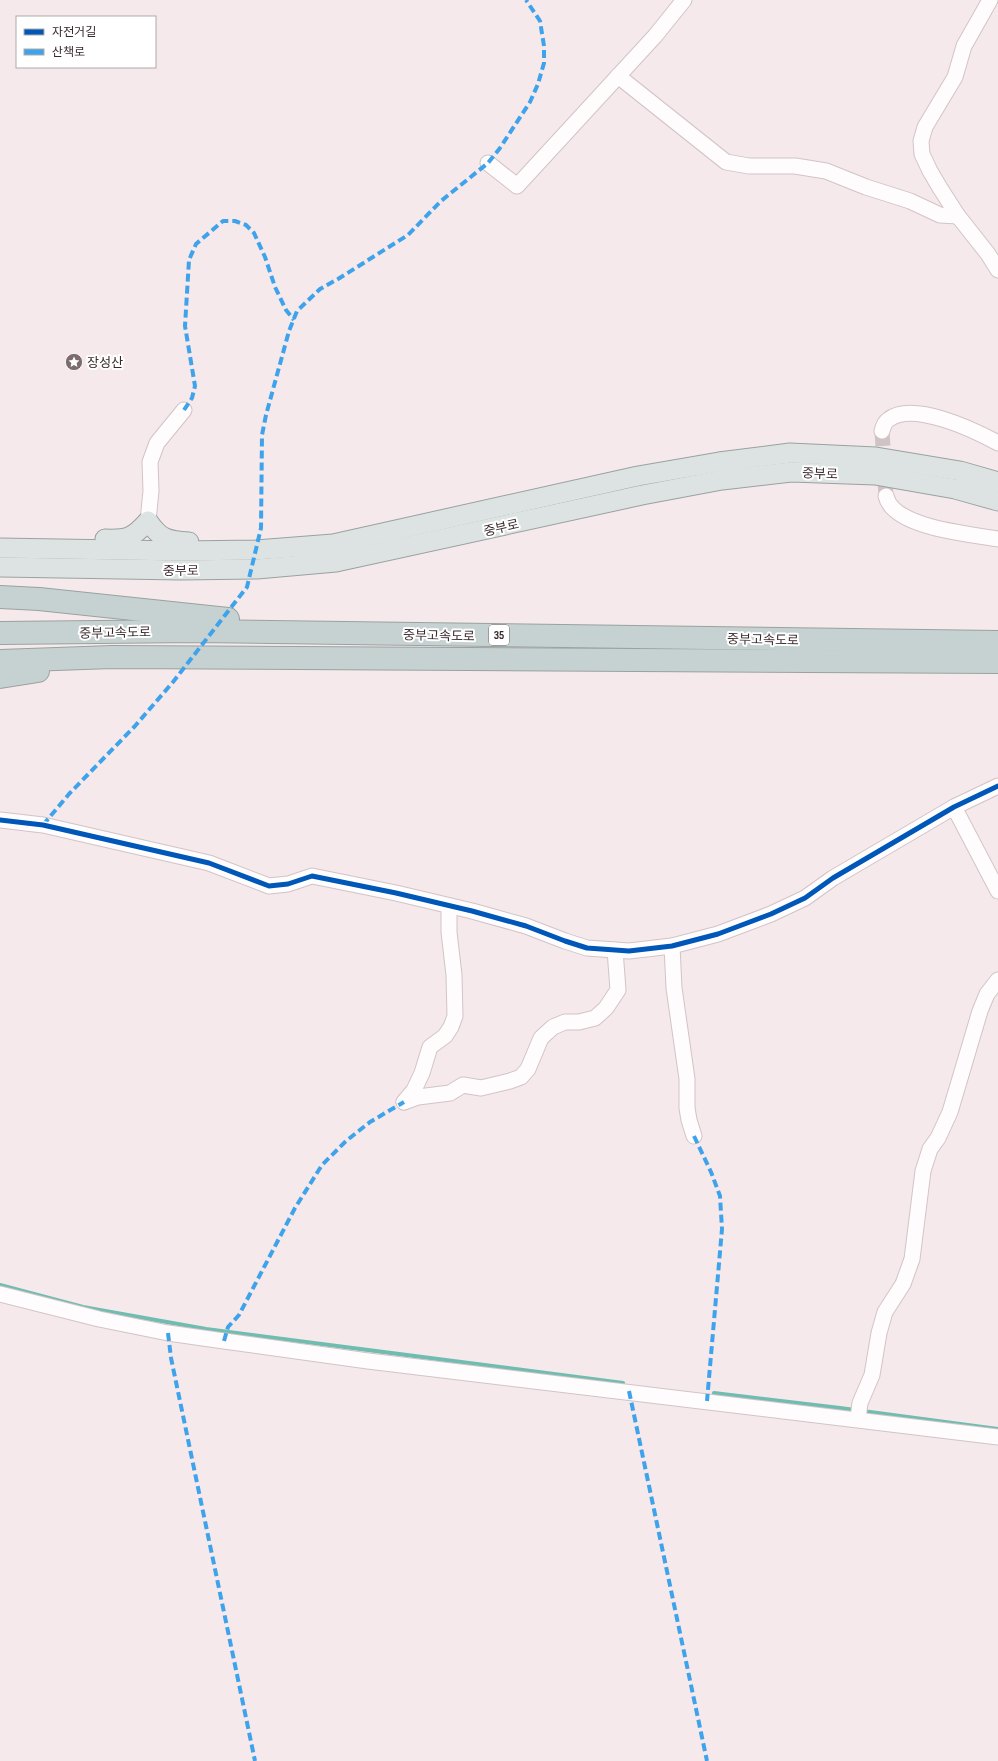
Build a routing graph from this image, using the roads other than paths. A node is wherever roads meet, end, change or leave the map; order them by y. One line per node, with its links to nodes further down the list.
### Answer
1 (684, 0): 3 (street)
2 (990, 0): 5 (street)
3 (618, 76): 4 (street); 5 (street)
4 (488, 163)
5 (958, 216): 6 (street)
6 (998, 270)
7 (184, 410): 13 (street)
8 (882, 431): 9 (street)
9 (998, 443)
10 (998, 482): 17 (main road, 중부로)
11 (886, 496): 14 (street)
12 (998, 501): 18 (main road, 중부로)
13 (148, 521): 15 (main road); 17 (main road)
14 (998, 539)
15 (0, 545)
16 (0, 548): 17 (main road, 중부로)
17 (256, 550)
18 (0, 567)
19 (0, 597): 21 (highway)
20 (0, 633): 21 (highway, 중부고속도로 / 35)
21 (365, 634): 22 (highway, 중부고속도로 / 35)
22 (998, 642)
23 (138, 657): 24 (highway, 중부고속도로 / 35); 25 (highway, 중부고속도로 / 35); 26 (highway)
24 (0, 661)
25 (998, 662)
26 (0, 677)
27 (998, 786): 28 (street)
28 (954, 807): 30 (street); 32 (street)
29 (0, 820): 31 (street)
30 (998, 891)
31 (449, 906): 33 (street); 33 (street)
32 (672, 946): 33 (street); 35 (street)
33 (615, 950)
34 (998, 980): 37 (street)
35 (694, 1136)
36 (0, 1294): 37 (street)
37 (858, 1413): 38 (street)
38 (998, 1437)

